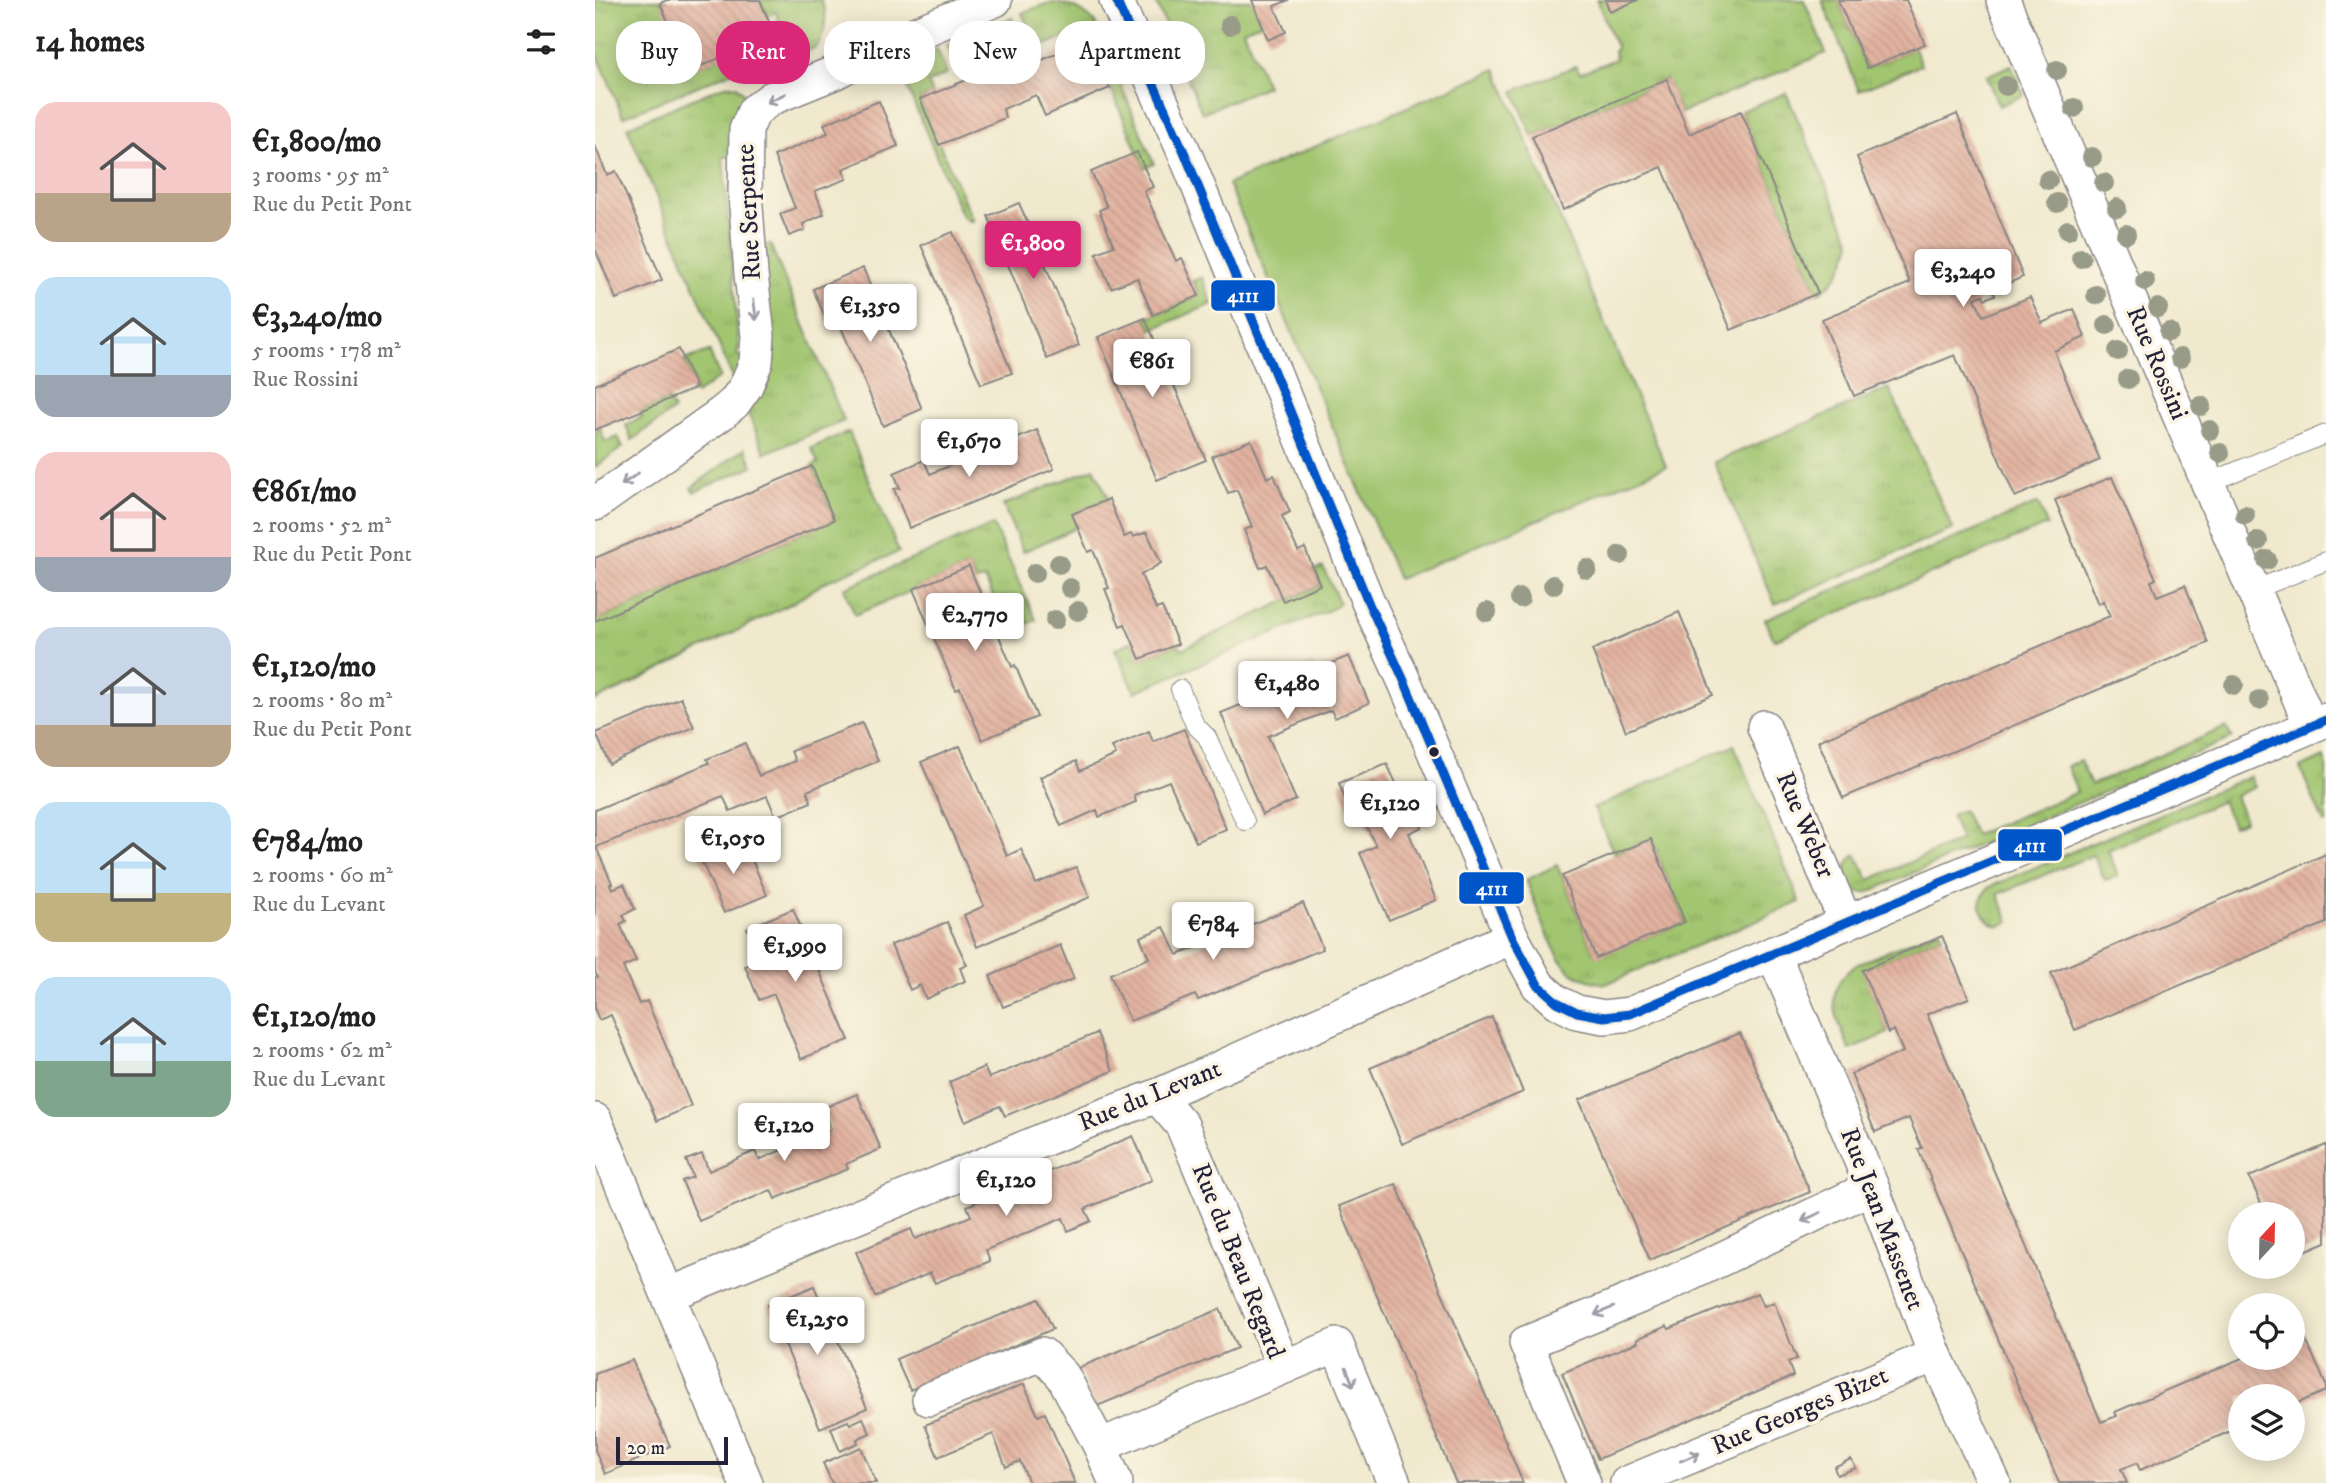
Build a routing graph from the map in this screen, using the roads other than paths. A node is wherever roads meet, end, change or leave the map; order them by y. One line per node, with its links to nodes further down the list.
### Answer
1 (995, 0): 6 (street, Rue Serpente, one-way to 6)
2 (1116, 0): 14 (street)
3 (2003, 0): 5 (street, Rue Rossini)
4 (2326, 434): 5 (lane)
5 (2208, 483): 8 (street, Rue Rossini)
6 (595, 504)
7 (2326, 561): 8 (lane)
8 (2254, 590): 10 (street, Rue Rossini)
9 (1180, 689): 12 (lane)
10 (2319, 723): 13 (street)
11 (1764, 727): 13 (street, Rue Weber)
12 (1245, 821)
13 (1846, 923): 15 (street)
14 (1512, 937): 15 (street); 16 (street, Rue du Levant)
15 (1773, 953): 18 (street, Rue Jean Massenet)
16 (1157, 1096): 19 (street, Rue du Levant); 21 (street, Rue du Beau Regard)
17 (595, 1120): 19 (street)
18 (1872, 1187): 20 (street, Rue Jean Massenet); 27 (street, one-way to 27)
19 (668, 1295): 24 (street)
20 (1935, 1355): 28 (street, Rue Georges Bizet, one-way to 20); 29 (street, Rue Jean Massenet)
21 (1284, 1367): 23 (street, Rue du Beau Regard); 26 (street, one-way to 26)
22 (929, 1399): 23 (street)
23 (1100, 1446): 25 (street)
24 (746, 1483)
25 (1116, 1483)
26 (1394, 1483)
27 (1584, 1483)
28 (1627, 1483)
29 (1994, 1483)

